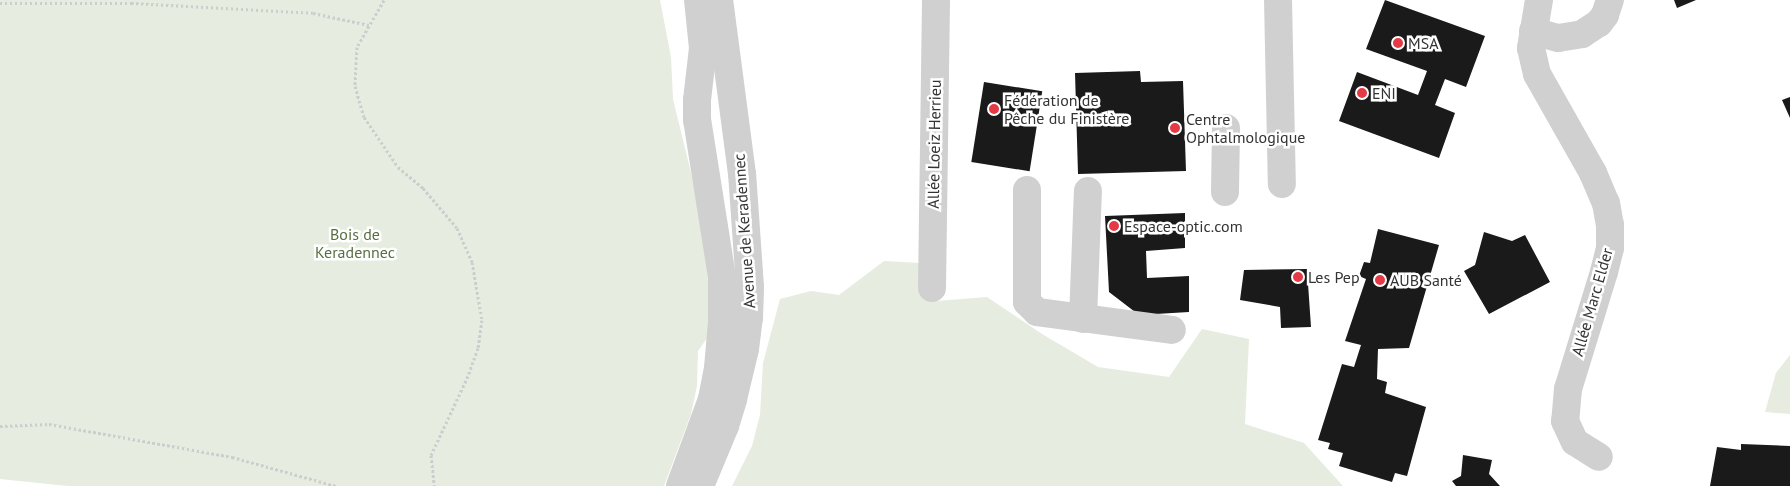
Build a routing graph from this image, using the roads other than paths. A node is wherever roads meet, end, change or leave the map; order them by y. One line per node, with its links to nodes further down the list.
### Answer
1 (698, 0): 17 (street, Avenue de Keradennec)
2 (720, 0): 18 (street, Avenue de Keradennec)
3 (936, 0): 13 (street, Allée Loeiz Herrieu)
4 (1278, 0): 9 (street)
5 (1539, 0): 7 (street, Allée Marc Elder)
6 (1610, 0): 7 (street)
7 (1533, 31): 16 (street, Allée Marc Elder)
8 (1226, 128): 12 (street)
9 (1282, 184)
10 (1027, 190): 14 (street)
11 (1088, 191): 14 (street)
12 (1225, 192)
13 (932, 288)
14 (1083, 319): 15 (street)
15 (1172, 330)
16 (1598, 457)
17 (680, 486)
18 (700, 486)

